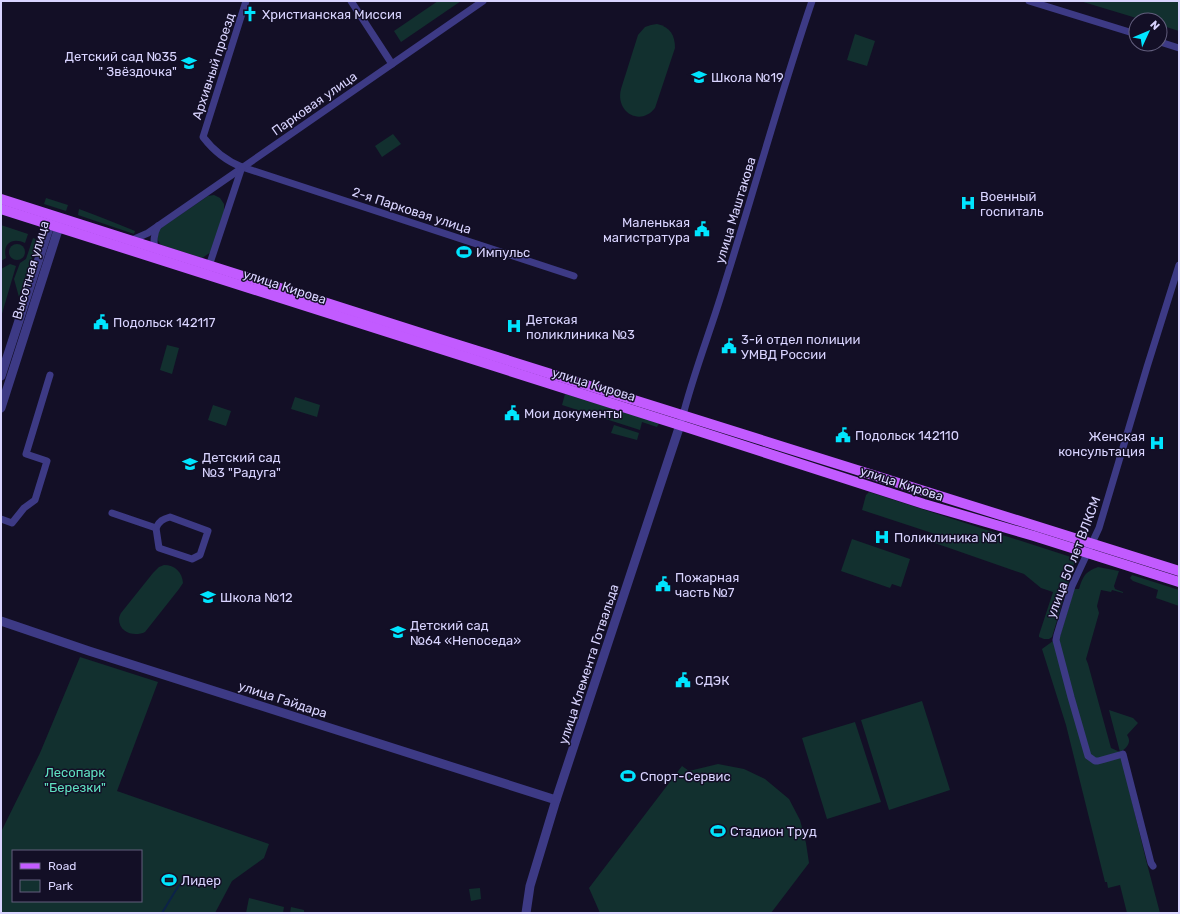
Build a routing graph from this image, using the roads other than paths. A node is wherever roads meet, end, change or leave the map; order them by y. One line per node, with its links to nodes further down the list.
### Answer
1 (246, 1): 10 (street, Архивный проезд)
2 (351, 1): 9 (street)
3 (482, 1): 9 (street, Парковая улица)
4 (812, 1): 25 (street, улица Маштакова)
5 (1029, 1): 6 (street)
6 (1128, 32)
7 (1168, 45): 8 (street)
8 (1179, 48)
9 (392, 64): 10 (street, Парковая улица)
10 (242, 167): 14 (street, Парковая улица); 20 (street); 21 (street, 2-я Парковая улица)
11 (1, 199): 13 (main road, улица Кирова)
12 (1, 209): 15 (main road, улица Кирова)
13 (58, 217): 15 (street, Высотная улица); 16 (main road, улица Кирова)
14 (158, 225): 16 (street, Парковая улица); 17 (street)
15 (54, 226): 18 (main road, улица Кирова); 22 (street, Высотная улица)
16 (132, 240): 17 (main road, улица Кирова)
17 (154, 247): 18 (street); 20 (main road, улица Кирова)
18 (163, 261): 20 (main road, улица Кирова)
19 (1179, 265): 29 (street, улица 50 лет ВЛКСМ)
20 (208, 270): 25 (main road, улица Кирова)
21 (574, 276)
22 (5, 372): 24 (street, Высотная улица)
23 (50, 375): 27 (street)
24 (1, 408)
25 (681, 420): 29 (main road, улица Кирова); 33 (street, улица Клемента Готвальда)
26 (112, 513): 28 (street)
27 (1, 520)
28 (156, 528): 28 (street)
29 (1089, 548): 30 (main road, улица Кирова); 31 (main road, улица Кирова); 34 (street, улица 50 лет ВЛКСМ)
30 (1179, 571)
31 (1179, 582)
32 (1, 621): 33 (street, улица Гайдара)
33 (556, 800): 35 (street, улица Клемента Готвальда)
34 (1153, 866)
35 (526, 913)

